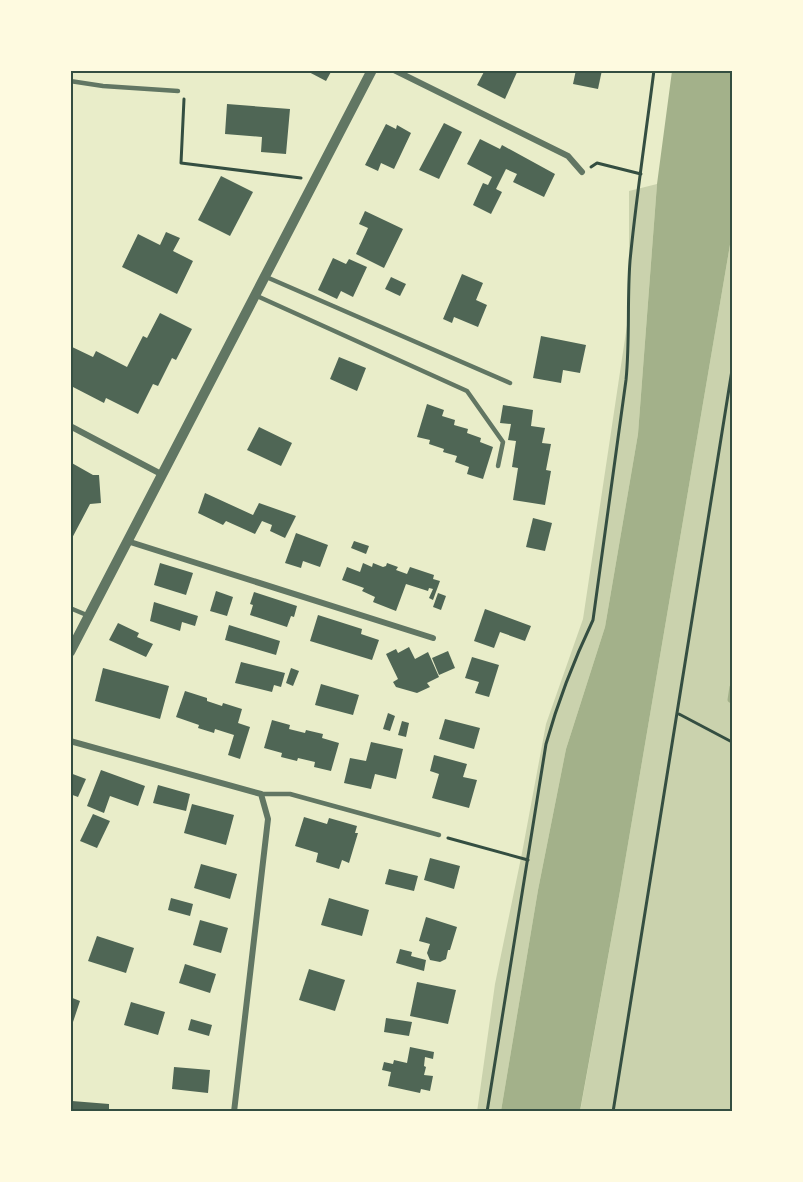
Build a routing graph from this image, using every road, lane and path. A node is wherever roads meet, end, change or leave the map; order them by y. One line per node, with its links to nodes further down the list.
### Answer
1 (372, 70): 8 (street)
2 (394, 70): 6 (street)
3 (654, 70): 7 (path)
4 (70, 81): 5 (lane)
5 (178, 91): 8 (path)
6 (582, 172): 7 (path)
7 (641, 174): 26 (path)
8 (314, 180): 9 (street)
9 (264, 276): 10 (street); 12 (lane)
10 (255, 295): 14 (lane); 15 (street)
11 (732, 370): 21 (path)
12 (510, 383)
13 (70, 426): 15 (street)
14 (498, 466)
15 (161, 474): 16 (street)
16 (127, 541): 18 (street); 19 (street)
17 (70, 608): 18 (lane)
18 (89, 616): 20 (street)
19 (433, 638)
20 (70, 652)
21 (679, 714): 23 (path); 29 (path)
22 (70, 741): 24 (street)
23 (732, 741)
24 (261, 794): 25 (lane); 27 (street)
25 (439, 835): 26 (path)
26 (528, 860): 28 (path)
27 (234, 1112)
28 (487, 1112)
29 (613, 1112)

